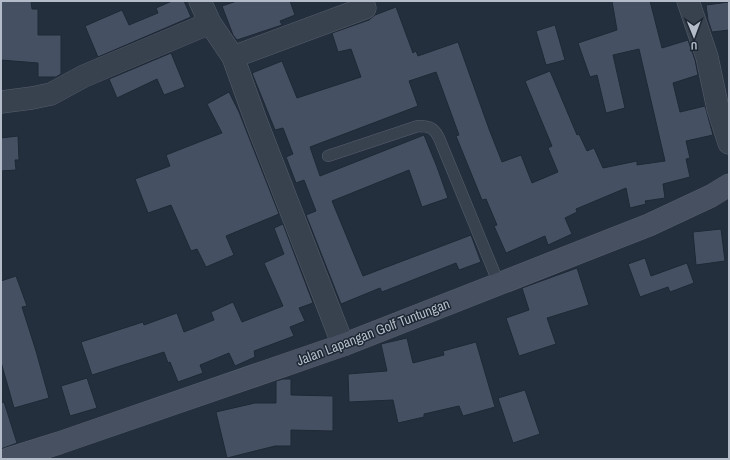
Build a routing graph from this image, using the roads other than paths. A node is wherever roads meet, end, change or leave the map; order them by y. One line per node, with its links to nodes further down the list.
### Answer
1 (200, 1): 4 (street)
2 (688, 1): 7 (street)
3 (365, 8): 5 (street)
4 (210, 23): 5 (street); 6 (street)
5 (233, 57): 11 (street)
6 (1, 102)
7 (729, 143)
8 (328, 156): 10 (lane)
9 (729, 186): 10 (street, Jalan Lapangan Golf Tuntungan)
10 (499, 284): 11 (street, Jalan Lapangan Golf Tuntungan)
11 (344, 345): 12 (street, Jalan Lapangan Golf Tuntungan)
12 (8, 459)

